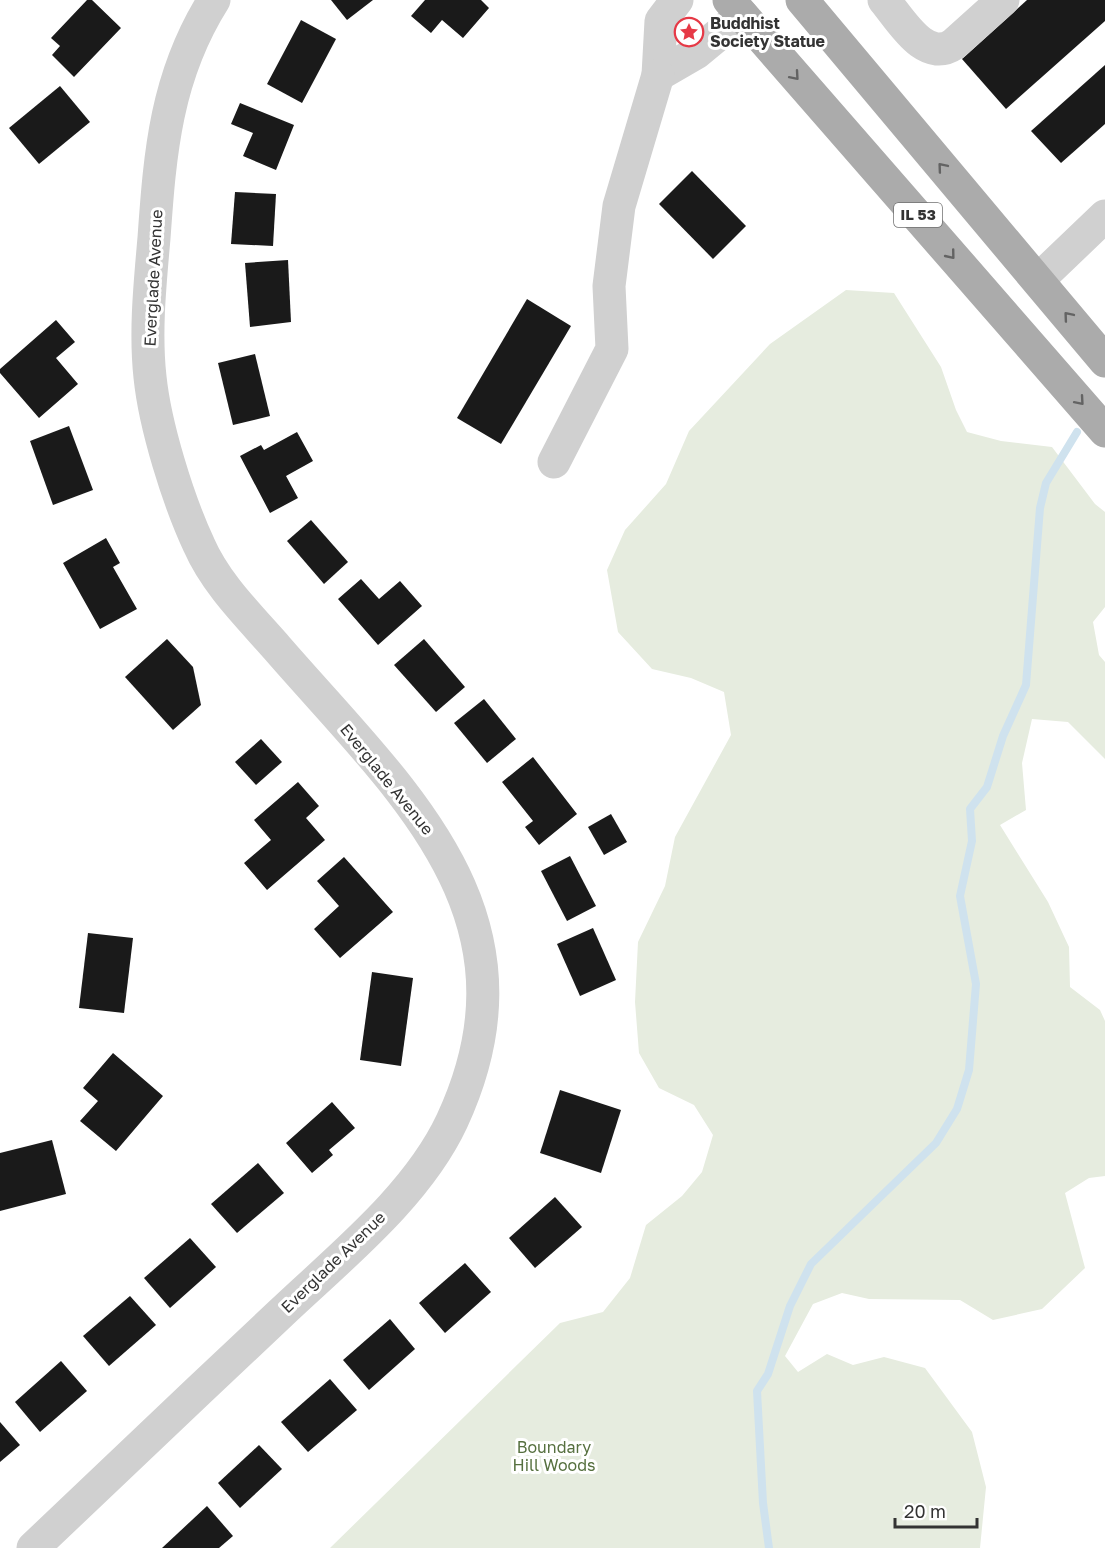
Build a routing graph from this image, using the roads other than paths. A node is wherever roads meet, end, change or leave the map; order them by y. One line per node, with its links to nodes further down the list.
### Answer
1 (214, 0): 13 (street, Everglade Avenue)
2 (677, 0): 7 (street)
3 (802, 0): 9 (main road, IL 53, one-way to 3)
4 (884, 0): 5 (street)
5 (1004, 0)
6 (736, 8): 7 (street); 11 (main road, IL 53, one-way to 11)
7 (658, 75): 12 (street)
8 (1105, 216): 9 (street)
9 (1038, 280): 10 (main road, IL 53, one-way to 9)
10 (1105, 361)
11 (1105, 431)
12 (554, 462)
13 (33, 1548)

